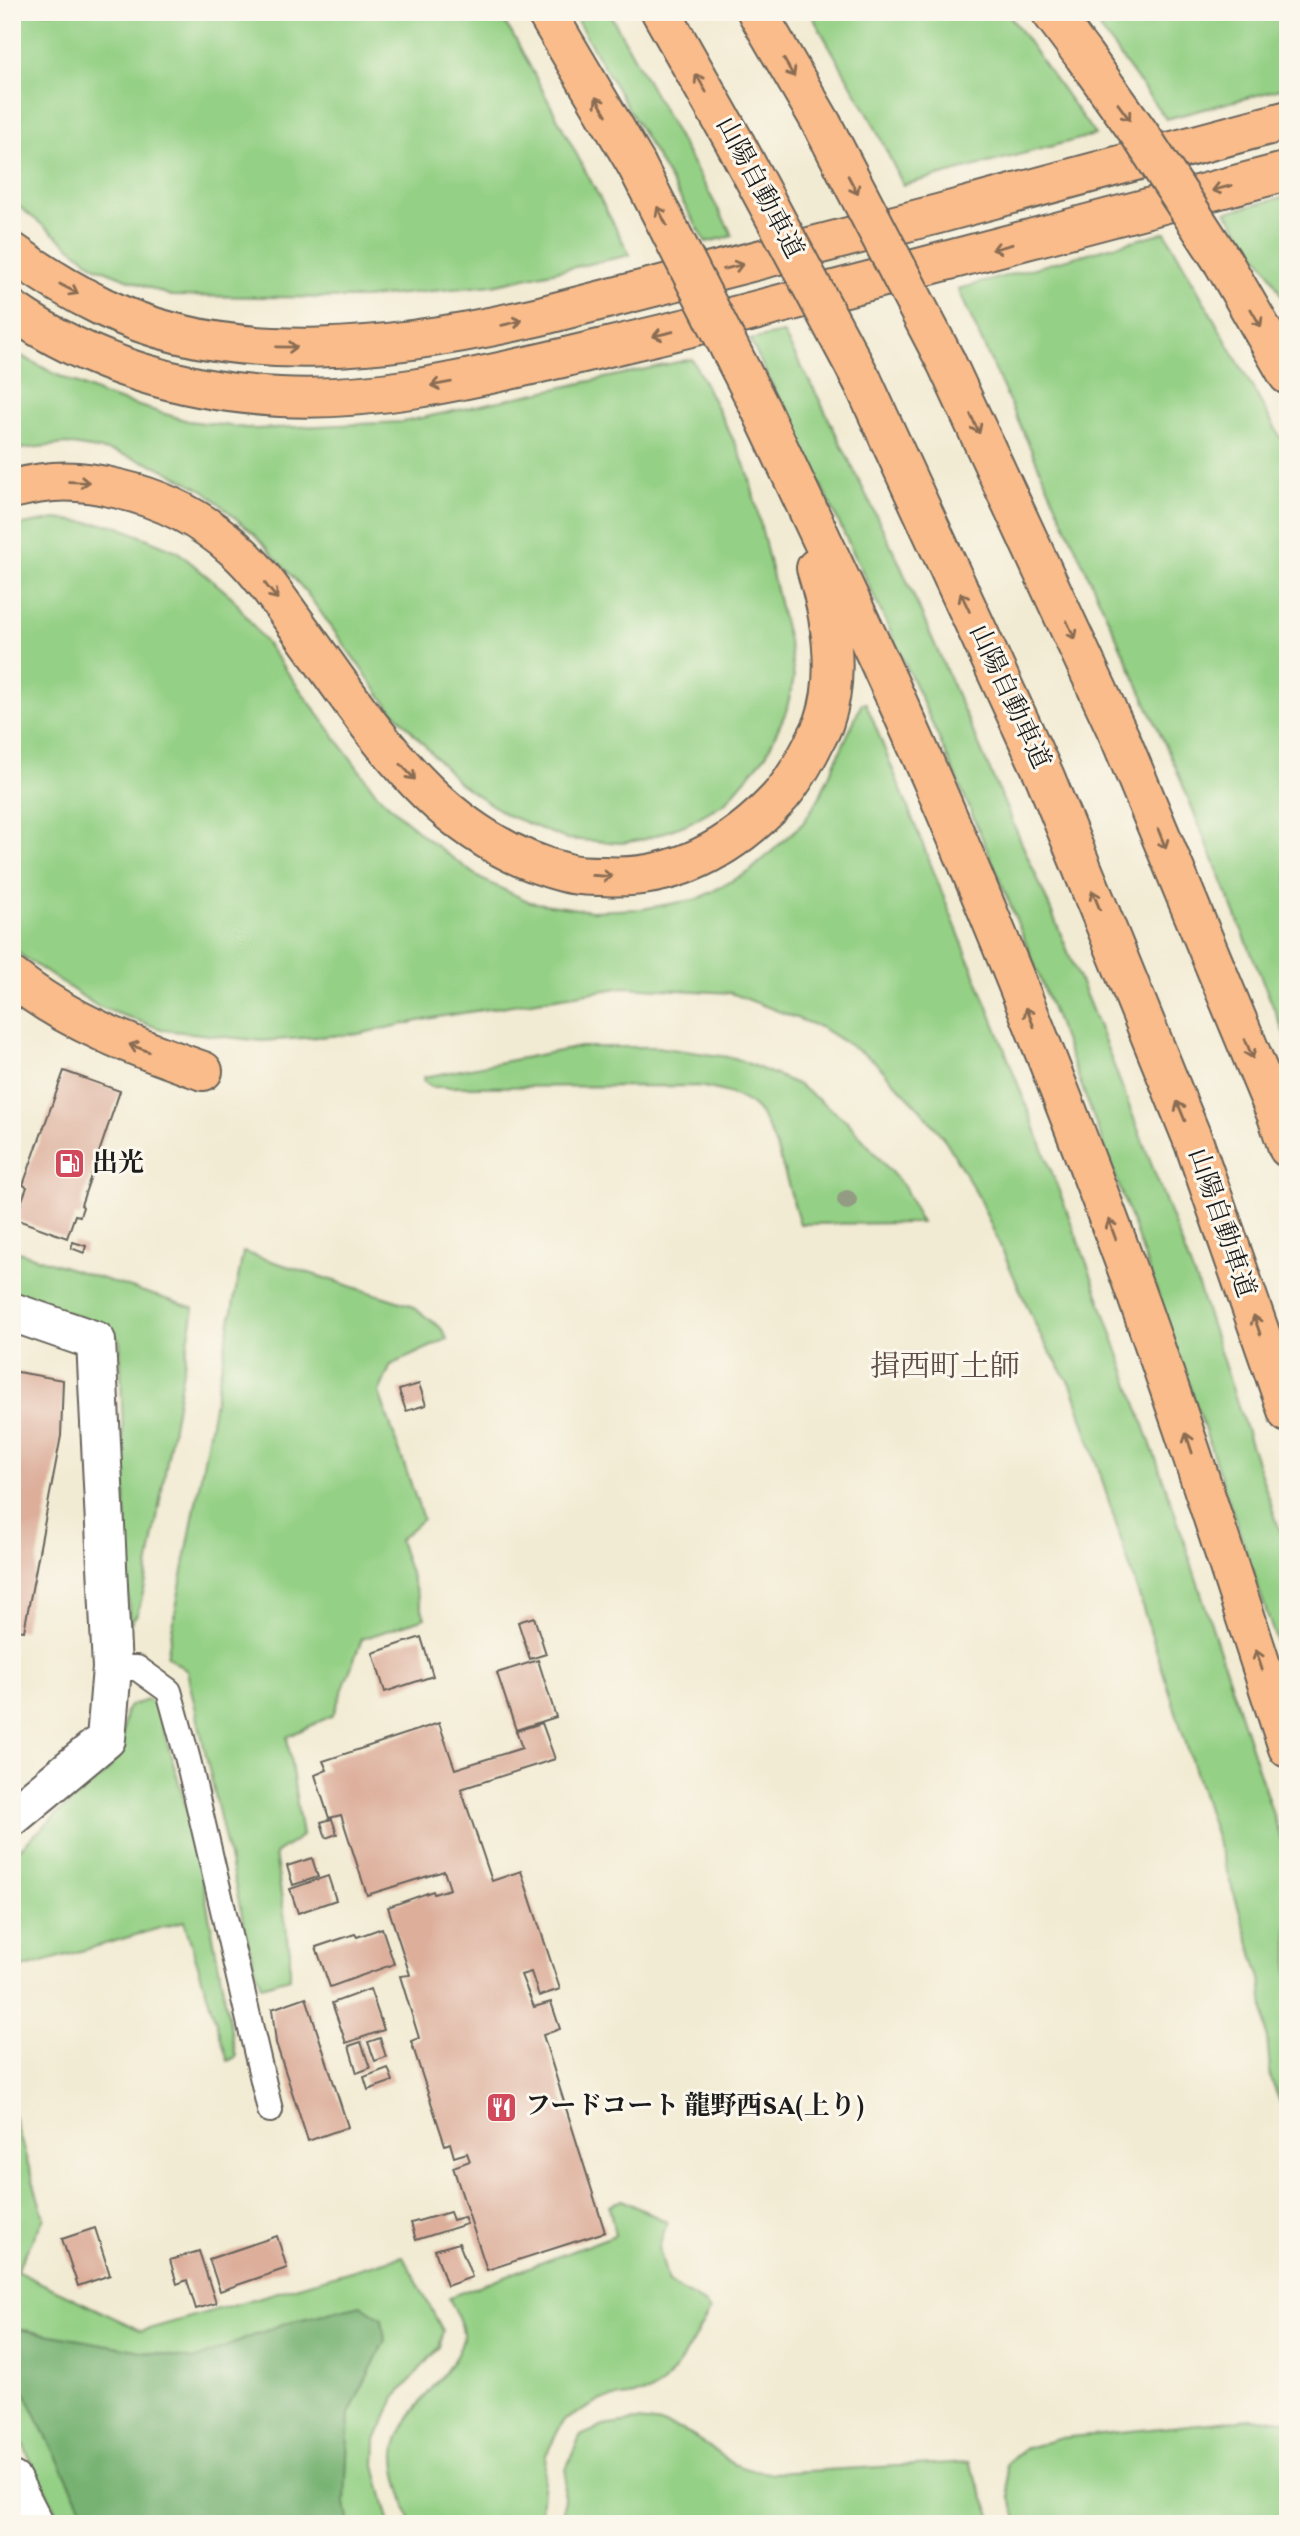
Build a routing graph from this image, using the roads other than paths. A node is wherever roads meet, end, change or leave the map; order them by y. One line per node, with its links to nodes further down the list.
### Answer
1 (546, 12): 10 (highway, one-way to 1, bridge)
2 (661, 12): 16 (highway, 山陽自動車道, one-way to 2, bridge)
3 (757, 12): 14 (highway, one-way to 14, bridge)
4 (1051, 12): 9 (highway, one-way to 9, bridge)
5 (1288, 120): 7 (highway, one-way to 5)
6 (1288, 170): 8 (highway, one-way to 8)
7 (12, 252)
8 (12, 310)
9 (1288, 375)
10 (760, 408): 11 (highway, one-way to 10); 18 (highway, one-way to 10)
11 (12, 489)
12 (12, 977): 13 (highway, one-way to 12)
13 (203, 1071)
14 (1288, 1148)
15 (12, 1312): 17 (street)
16 (1288, 1413)
17 (112, 1668): 19 (street); 20 (lane)
18 (1288, 1748)
19 (12, 1817)
20 (270, 2110)
21 (12, 2481): 22 (street)
22 (34, 2524)

